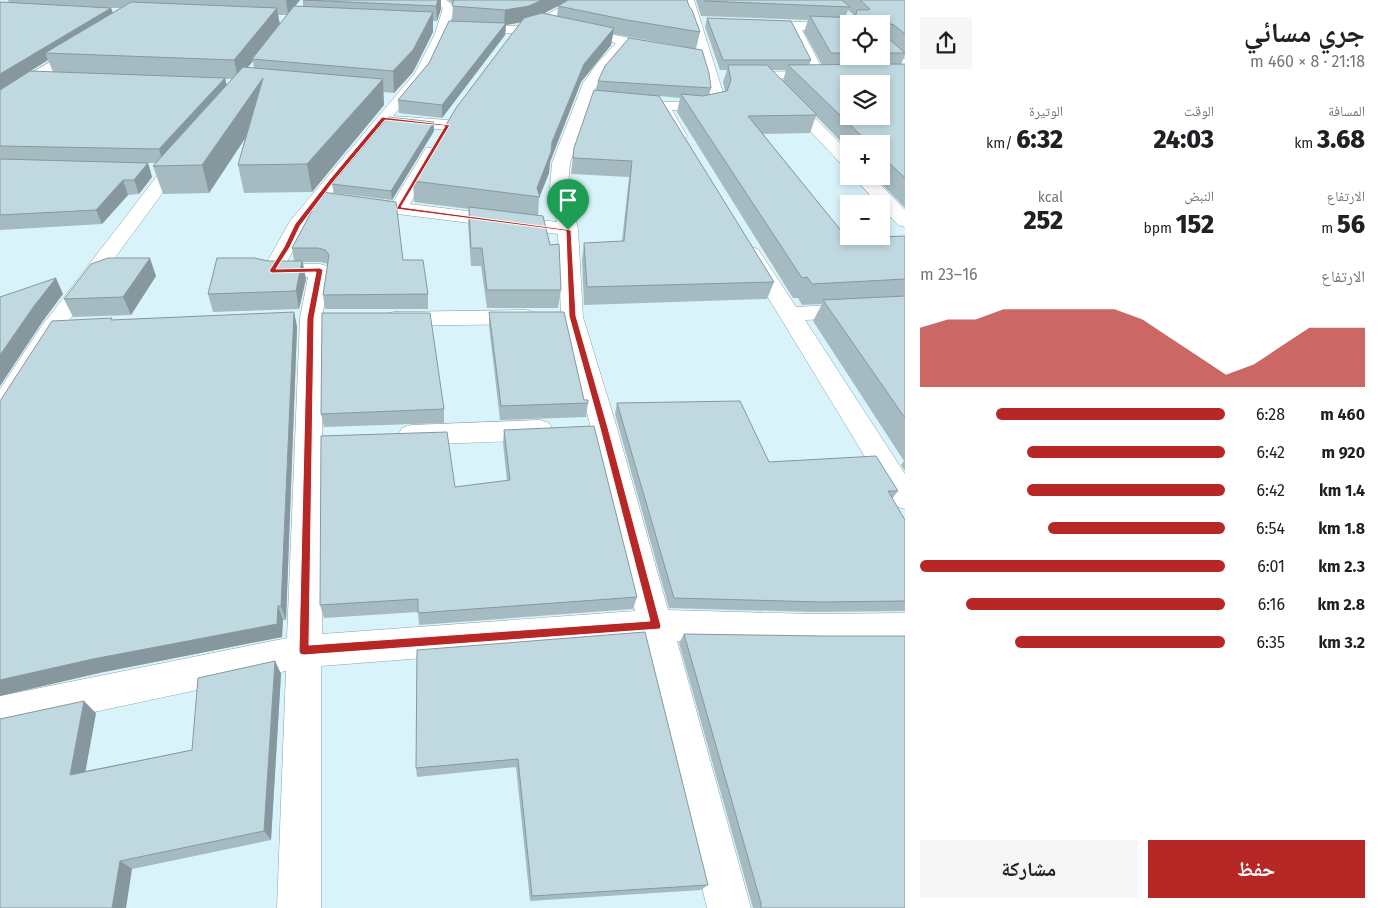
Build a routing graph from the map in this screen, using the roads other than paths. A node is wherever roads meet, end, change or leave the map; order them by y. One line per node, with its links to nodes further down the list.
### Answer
1 (438, 0): 8 (street)
2 (581, 0): 4 (street)
3 (688, 0): 15 (street)
4 (541, 23): 9 (street); 13 (street)
5 (743, 23): 7 (street)
6 (840, 23): 7 (street)
7 (793, 25): 18 (street)
8 (446, 28): 9 (street); 29 (street)
9 (518, 30): 14 (street)
10 (890, 39): 11 (street)
11 (897, 39)
12 (91, 40): 22 (street)
13 (624, 42): 15 (street); 25 (street)
14 (507, 45)
15 (706, 56): 20 (street)
16 (890, 57): 17 (street)
17 (902, 73)
18 (819, 75): 19 (street); 21 (street)
19 (838, 75)
20 (712, 76): 21 (street); 28 (street)
21 (766, 76): 34 (street)
22 (33, 78): 23 (street); 24 (street)
23 (62, 79)
24 (0, 98)
25 (585, 98): 26 (street); 39 (street)
26 (620, 102)
27 (646, 104): 28 (street)
28 (662, 105): 33 (street)
29 (388, 106): 31 (street); 53 (street)
30 (458, 110): 31 (street)
31 (448, 125): 37 (street)
32 (194, 142): 46 (street)
33 (687, 149)
34 (840, 153)
35 (871, 185): 38 (street)
36 (362, 204): 37 (street)
37 (398, 208): 39 (street)
38 (905, 221)
39 (568, 230): 43 (street)
40 (742, 239): 42 (street)
41 (905, 308): 42 (street)
42 (789, 314): 50 (street)
43 (556, 317): 44 (street); 48 (street)
44 (376, 318)
45 (82, 326): 46 (street)
46 (52, 327): 47 (street)
47 (0, 409)
48 (581, 428): 49 (street); 51 (street)
49 (388, 436)
50 (905, 498)
51 (656, 626): 52 (street); 53 (street); 56 (street)
52 (905, 628)
53 (304, 651): 54 (street); 55 (street)
54 (0, 714)
55 (298, 908)
56 (729, 908)

